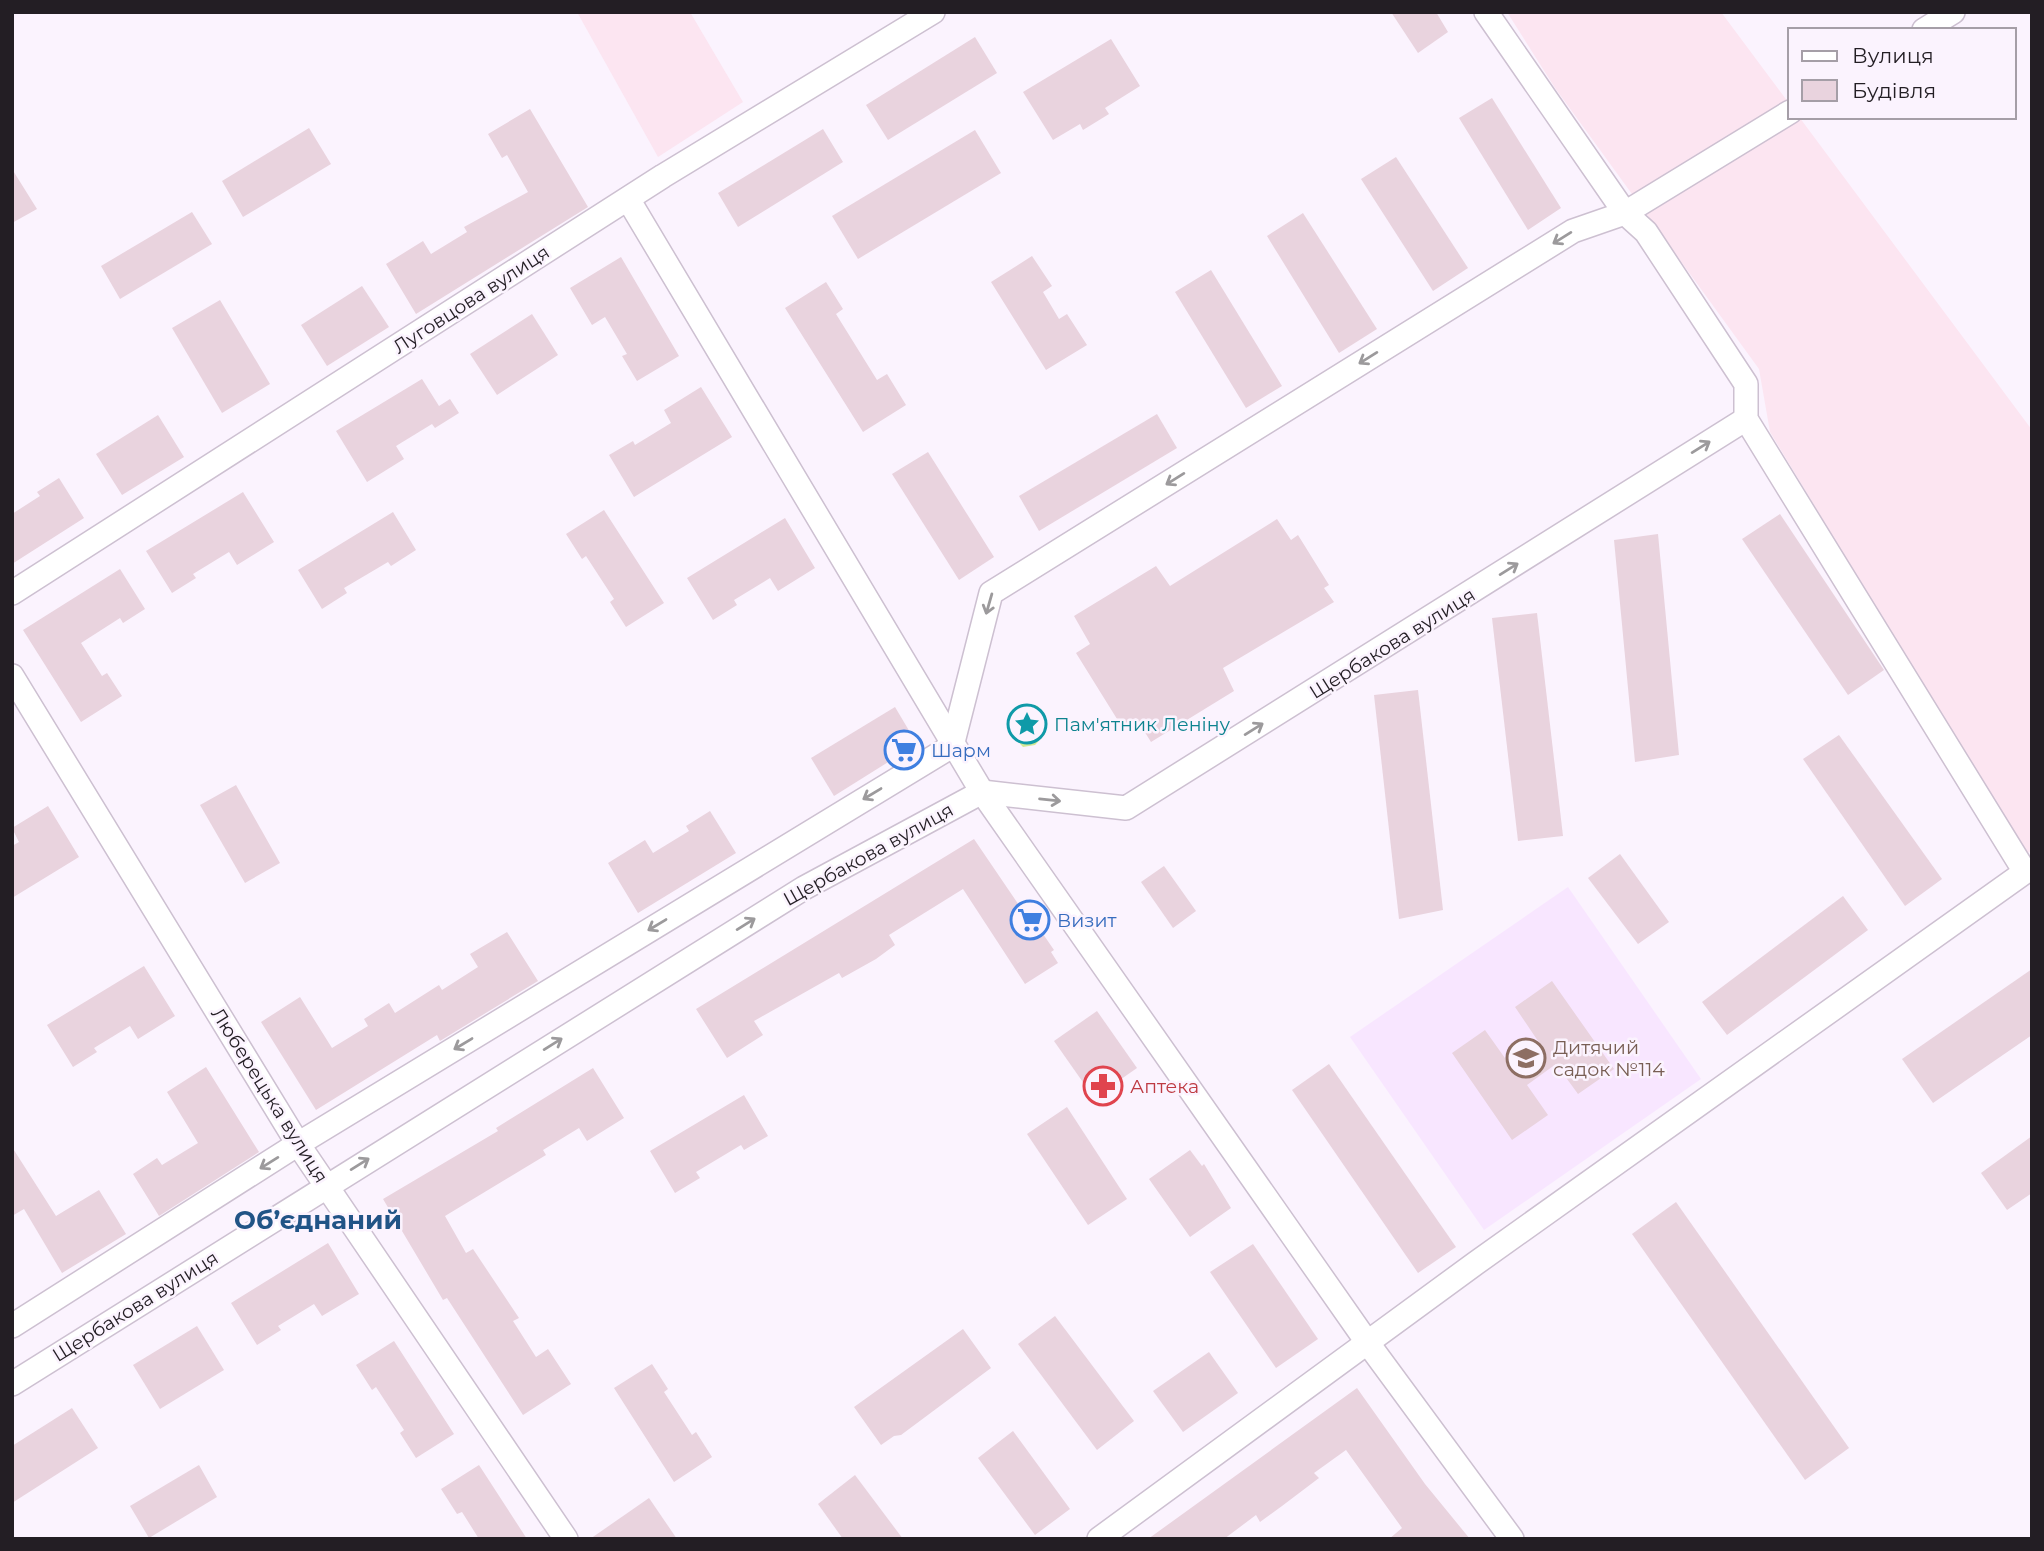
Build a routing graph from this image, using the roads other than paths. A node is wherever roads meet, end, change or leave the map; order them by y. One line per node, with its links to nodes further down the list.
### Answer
1 (933, 12): 6 (street, Луговцова вулиця)
2 (1486, 12): 7 (street)
3 (1953, 12): 4 (street)
4 (1927, 28)
5 (1788, 113): 7 (street)
6 (628, 199): 9 (street, Луговцова вулиця); 11 (street)
7 (1625, 213): 8 (street); 11 (street, one-way to 11)
8 (1746, 419): 12 (street, Щербакова вулиця, one-way to 8); 16 (street)
9 (12, 593)
10 (12, 677): 13 (street, Люберецька вулиця)
11 (952, 746): 12 (street); 13 (street, one-way to 13)
12 (982, 792): 14 (street, Щербакова вулиця, one-way to 12); 16 (street)
13 (298, 1144): 14 (street, Люберецька вулиця); 15 (street, one-way to 15)
14 (327, 1185): 17 (street, Щербакова вулиця); 18 (street, Люберецька вулиця)
15 (12, 1326)
16 (1367, 1342): 19 (street); 20 (street)
17 (12, 1384)
18 (566, 1539)
19 (1099, 1539)
20 (1512, 1539)

